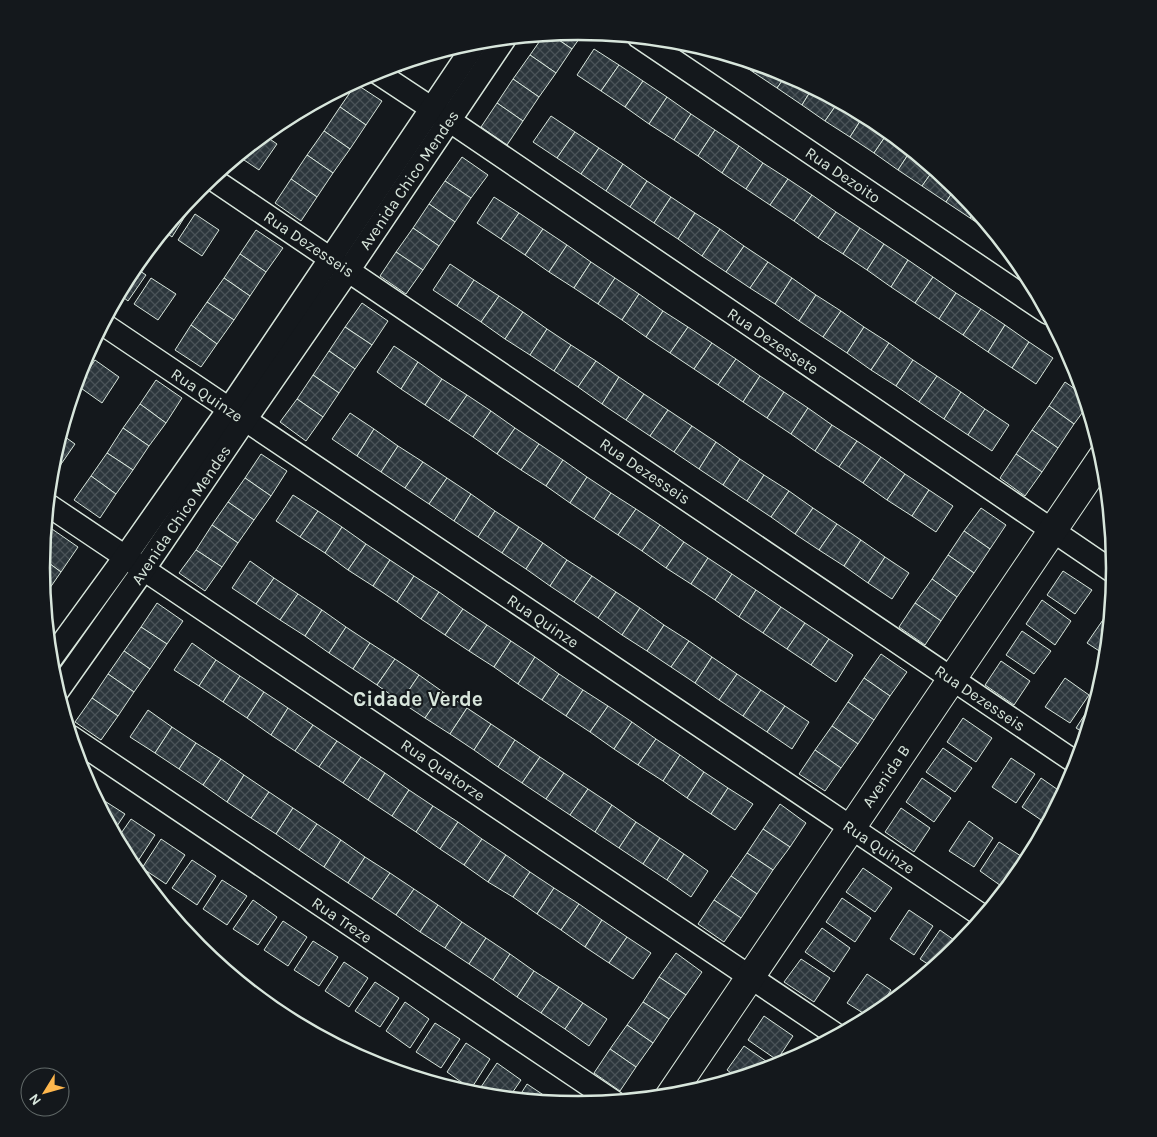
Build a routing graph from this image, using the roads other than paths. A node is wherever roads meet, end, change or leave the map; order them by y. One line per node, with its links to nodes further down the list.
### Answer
1 (652, 46): 8 (street, Rua Dezoito)
2 (497, 47): 5 (street, Avenida Chico Mendes)
3 (472, 51): 5 (street, Avenida Chico Mendes)
4 (384, 77): 5 (street, Rua Dezessete)
5 (440, 114): 7 (street, Avenida Chico Mendes); 13 (street, Rua Dezessete)
6 (218, 183): 7 (street, Rua Dezesseis)
7 (339, 265): 10 (street, Avenida Chico Mendes); 18 (street, Rua Dezesseis)
8 (1037, 305)
9 (109, 328): 10 (street, Rua Quinze)
10 (237, 415): 14 (street, Avenida Chico Mendes); 16 (street, Avenida Chico Mendes); 22 (street, Rua Quinze)
11 (1097, 465): 13 (street, Avenida B)
12 (54, 509): 14 (street, Rua Quatorze)
13 (1053, 530): 15 (street, Rua Dezessete); 18 (street, Avenida B)
14 (125, 557): 16 (street, Rua Quatorze); 17 (street, Avenida Chico Mendes)
15 (1107, 567)
16 (144, 570): 19 (street, Avenida Chico Mendes); 24 (street, Rua Quatorze)
17 (57, 650)
18 (952, 679): 21 (street, Rua Dezesseis); 22 (street, Avenida B)
19 (63, 684)
20 (80, 743): 27 (street, Rua Treze)
21 (1071, 759)
22 (851, 828): 23 (street, Rua Quinze); 24 (street, Avenida B)
23 (979, 914)
24 (750, 977): 25 (street, Rua Quatorze); 26 (street, Avenida B)
25 (832, 1032)
26 (675, 1088)
27 (605, 1096)

